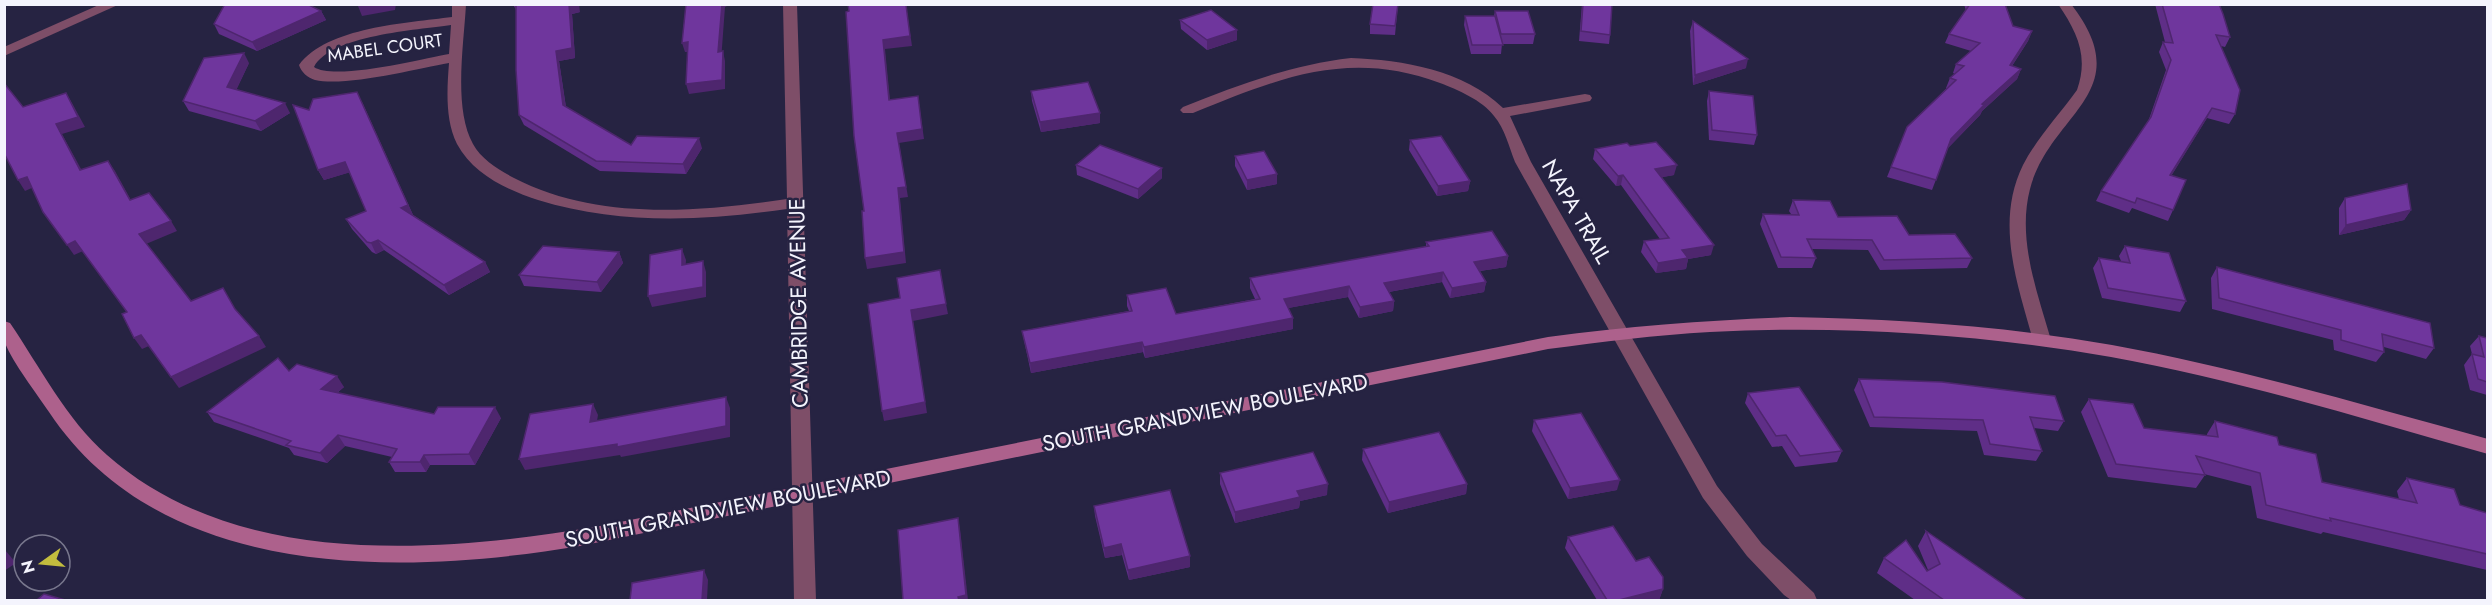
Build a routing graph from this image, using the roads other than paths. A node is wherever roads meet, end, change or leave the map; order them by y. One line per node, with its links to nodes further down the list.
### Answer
1 (114, 4): 5 (street)
2 (790, 4): 10 (street, CAMBRIDGE AVENUE)
3 (2064, 4): 13 (street)
4 (459, 12): 6 (street); 6 (street, MABEL COURT)
5 (4, 52)
6 (457, 57): 10 (street)
7 (1586, 98): 9 (street)
8 (1188, 110): 9 (street, NAPA TRAIL)
9 (1500, 113): 12 (street, NAPA TRAIL)
10 (795, 203): 15 (street, CAMBRIDGE AVENUE)
11 (4, 327): 15 (street, SOUTH GRANDVIEW BOULEVARD)
12 (1618, 332): 13 (street, SOUTH GRANDVIEW BOULEVARD); 15 (street, SOUTH GRANDVIEW BOULEVARD); 17 (street, NAPA TRAIL)
13 (2042, 340): 14 (street, SOUTH GRANDVIEW BOULEVARD)
14 (2487, 447)
15 (802, 494): 16 (street, CAMBRIDGE AVENUE)
16 (805, 600)
17 (1806, 600)

